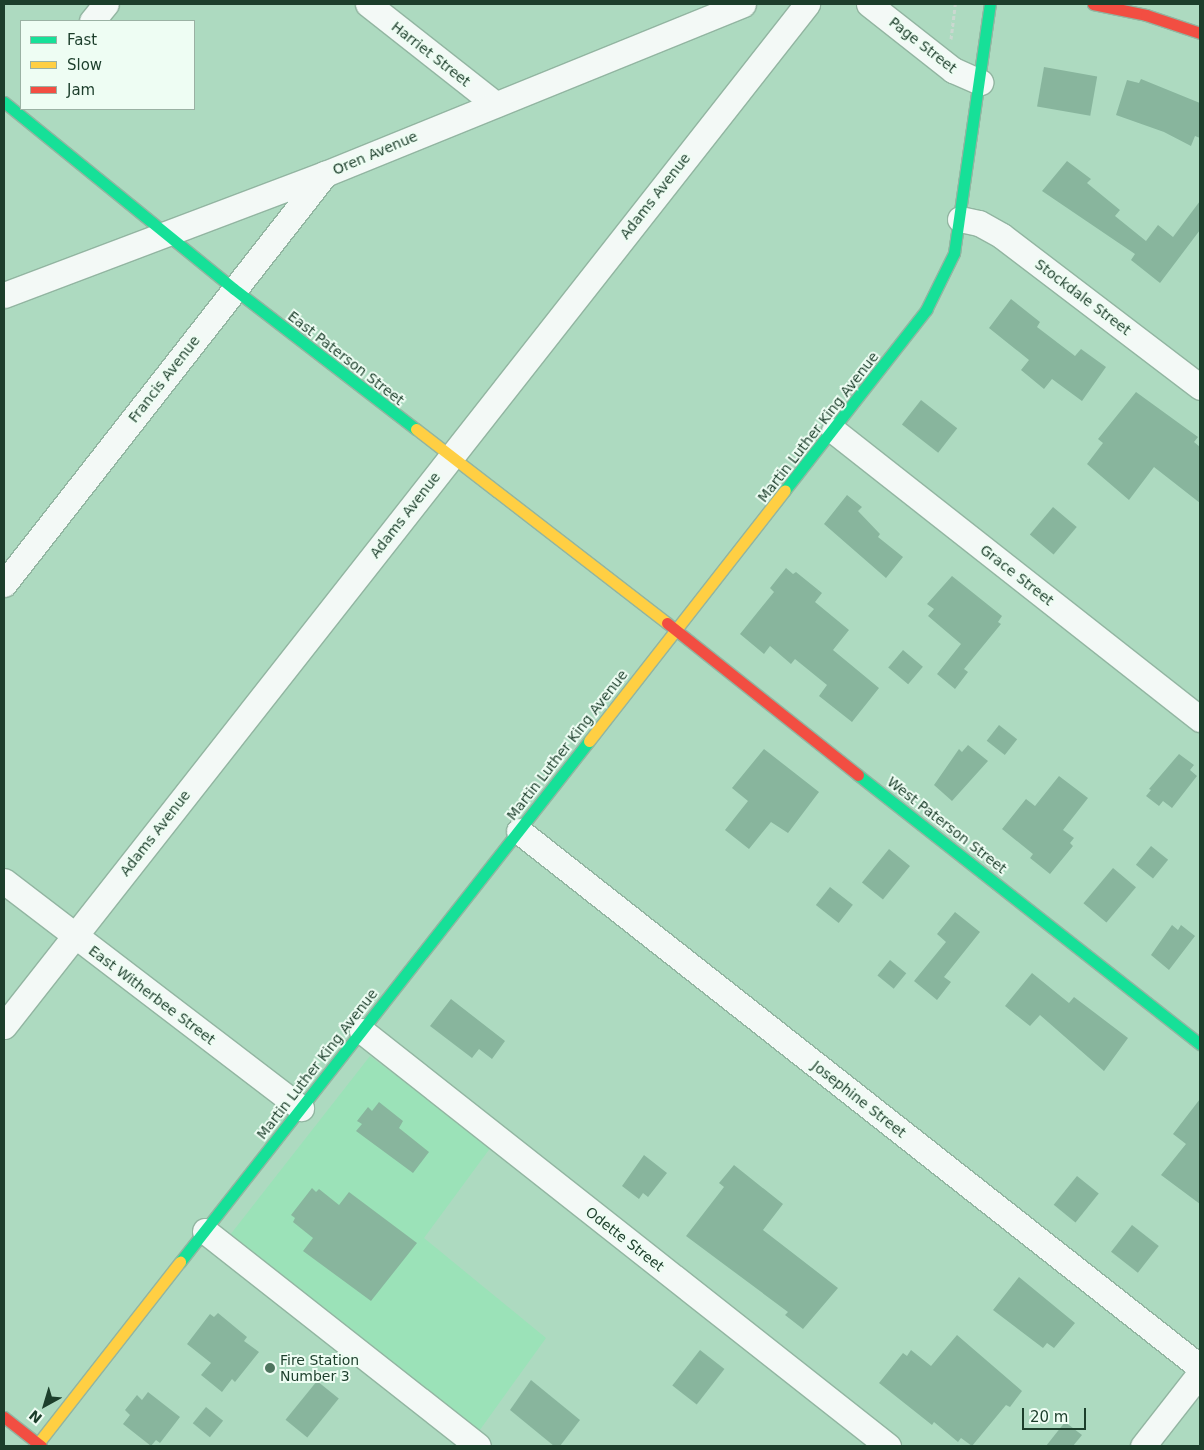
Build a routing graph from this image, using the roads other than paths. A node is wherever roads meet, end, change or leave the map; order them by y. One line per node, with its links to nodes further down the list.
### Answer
1 (106, 4): 8 (street)
2 (368, 4): 11 (street, Harriet Street)
3 (743, 4): 11 (street, Oren Avenue)
4 (807, 4): 20 (street, Adams Avenue)
5 (869, 4): 10 (street, Page Street)
6 (990, 4): 10 (street, Martin Luther King Avenue)
7 (1093, 4): 9 (street)
8 (93, 20)
9 (1200, 33)
10 (980, 82): 14 (street, Martin Luther King Avenue)
11 (495, 104): 13 (street, Oren Avenue)
12 (15, 108): 15 (street, East Paterson Street)
13 (325, 174): 15 (street, Oren Avenue); 16 (street, Francis Avenue)
14 (960, 218): 18 (street, Stockdale Street); 19 (street, Martin Luther King Avenue)
15 (164, 232): 16 (street, East Paterson Street); 17 (street, Oren Avenue)
16 (234, 289): 20 (street, East Paterson Street); 21 (street, Francis Avenue)
17 (4, 295)
18 (1200, 387)
19 (834, 431): 22 (street, Martin Luther King Avenue); 23 (street, Grace Street)
20 (450, 458): 22 (street, East Paterson Street); 26 (street, Adams Avenue)
21 (4, 584)
22 (676, 631): 24 (street, Martin Luther King Avenue); 29 (street, West Paterson Street)
23 (1200, 719)
24 (518, 831): 28 (street, Martin Luther King Avenue); 32 (street, Josephine Street)
25 (4, 881): 26 (street, East Witherbee Street)
26 (74, 936): 27 (street, Adams Avenue); 30 (street, East Witherbee Street)
27 (4, 1026)
28 (362, 1031): 30 (street, Martin Luther King Avenue); 37 (street, Odette Street)
29 (1200, 1044)
30 (301, 1108): 31 (street, Martin Luther King Avenue)
31 (204, 1231): 35 (street, Martin Luther King Avenue); 36 (street)
32 (1200, 1367)
33 (1200, 1373): 38 (street)
34 (4, 1417): 35 (street)
35 (38, 1445)
36 (478, 1446)
37 (888, 1446)
38 (1143, 1446)

